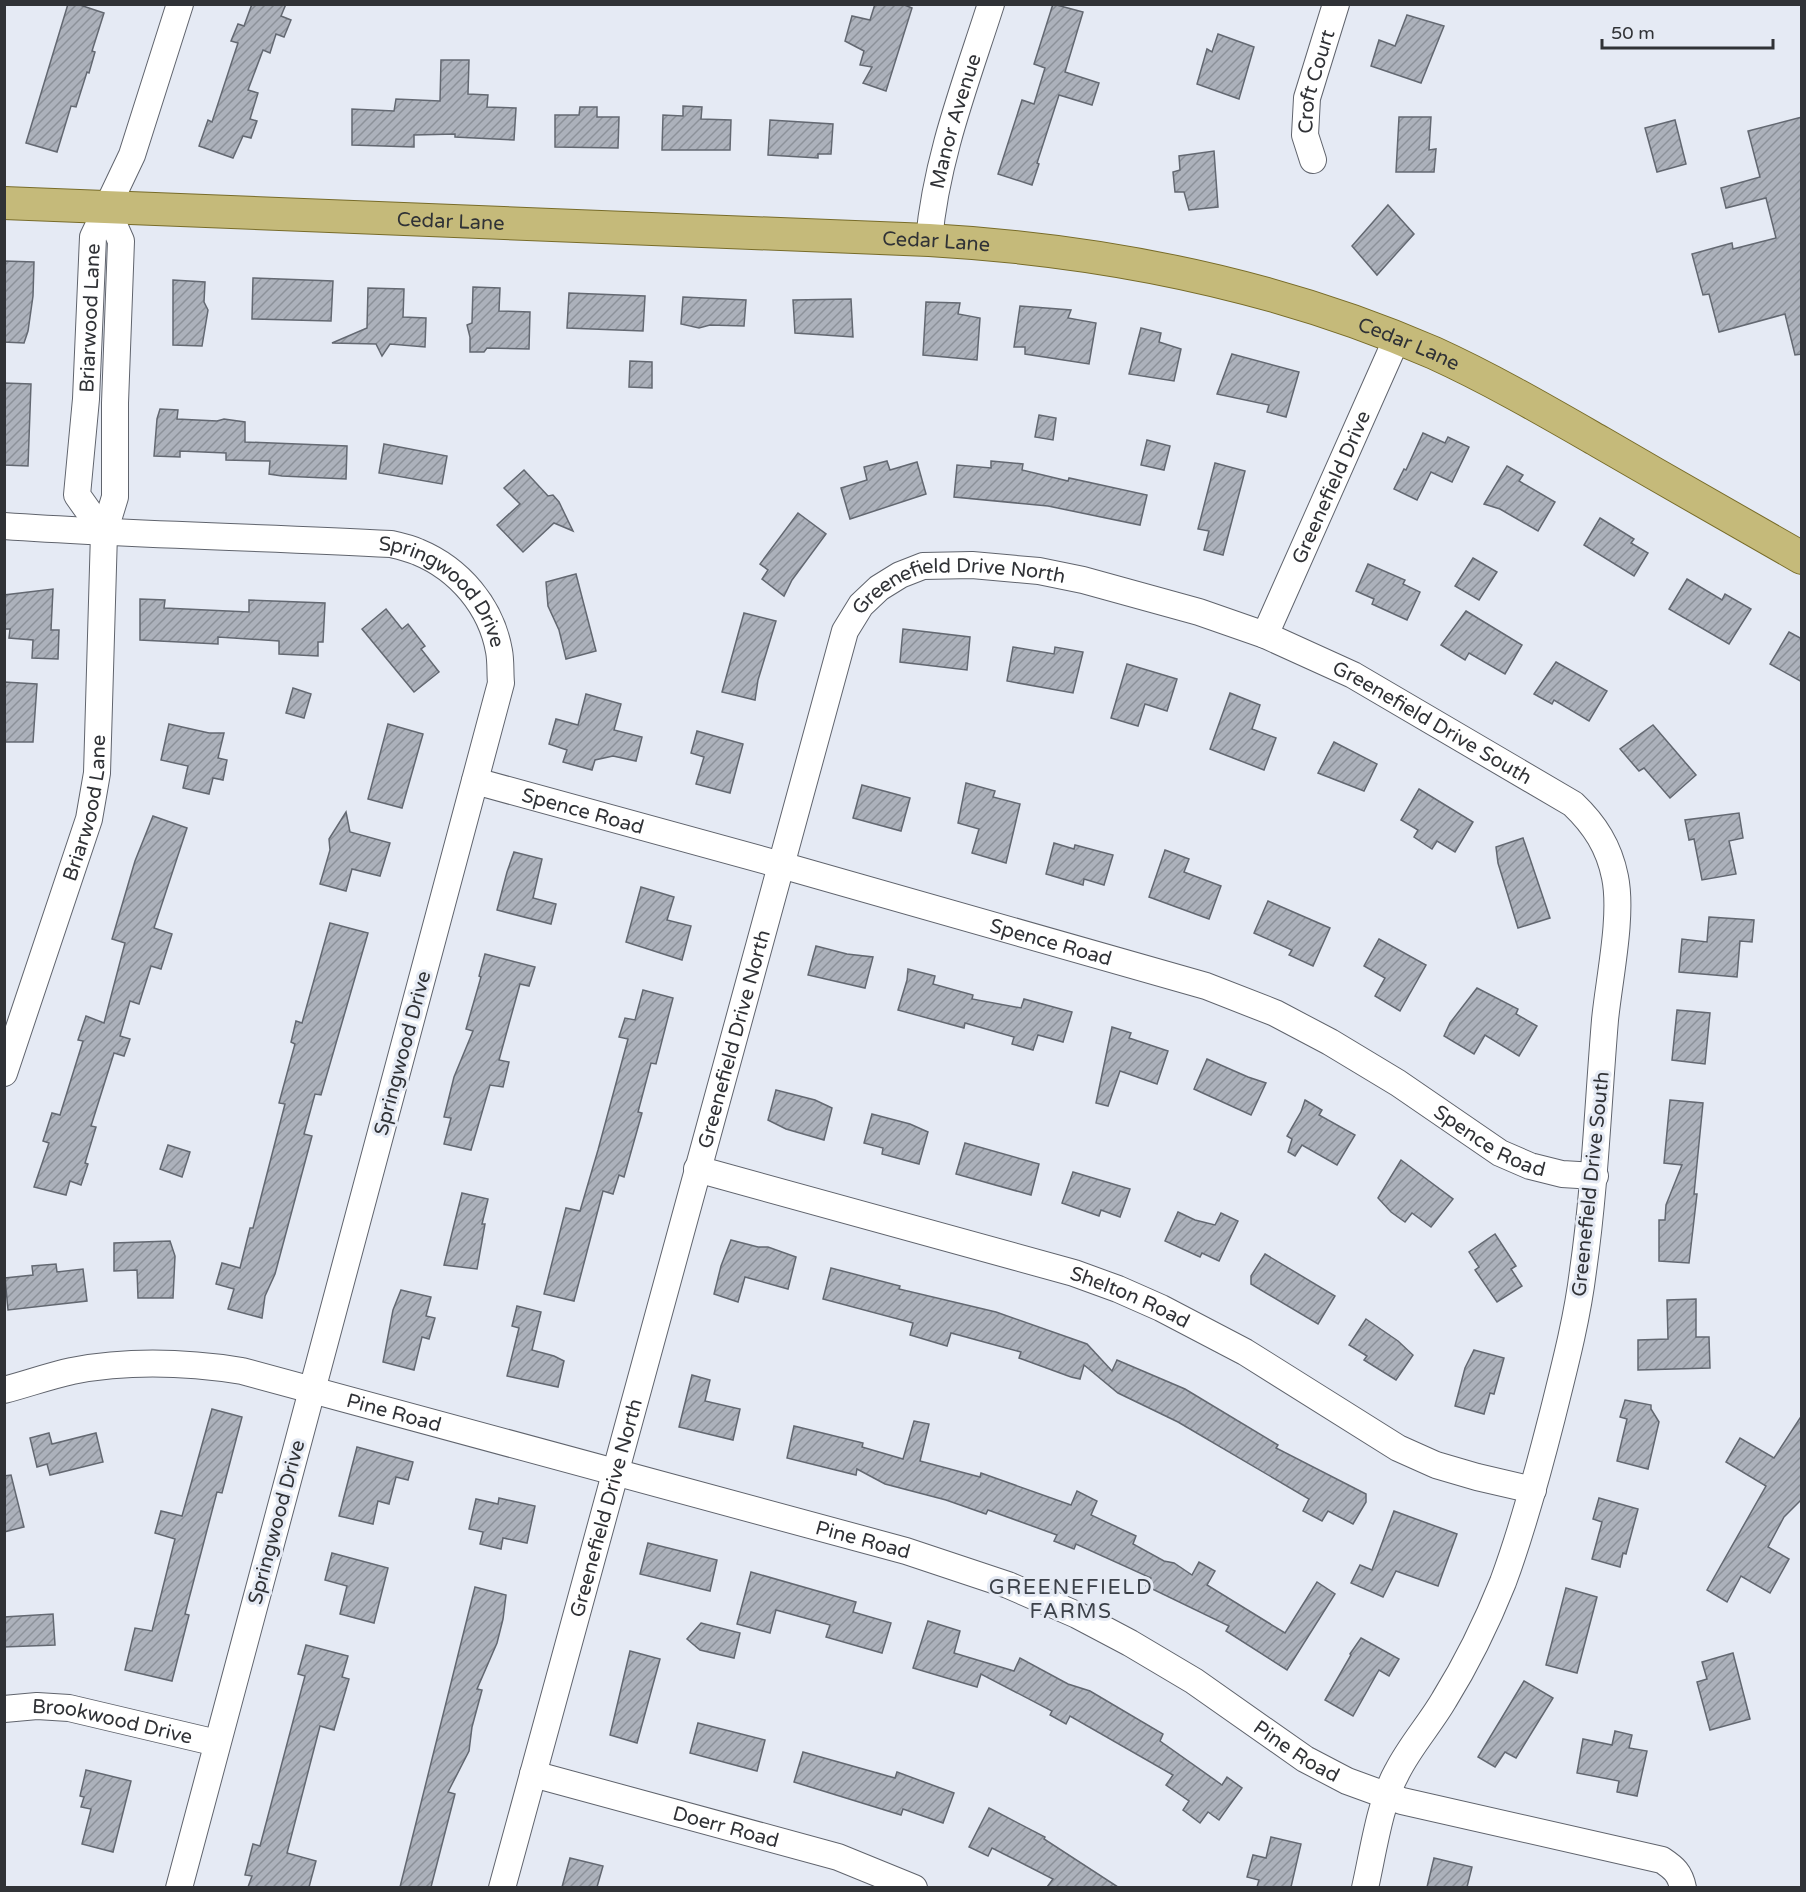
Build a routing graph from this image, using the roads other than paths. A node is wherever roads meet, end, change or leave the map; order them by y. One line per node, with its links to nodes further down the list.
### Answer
1 (180, 4): 6 (street, Briarwood Lane)
2 (991, 4): 7 (street, Manor Avenue)
3 (1336, 4): 4 (street, Croft Court)
4 (1313, 160)
5 (4, 203): 6 (main road, Cedar Lane)
6 (106, 207): 7 (main road, Cedar Lane); 10 (street, Briarwood Lane); 10 (street, Briarwood Lane)
7 (929, 240): 8 (main road, Cedar Lane)
8 (1397, 338): 11 (main road, Cedar Lane); 12 (street, Greenefield Drive)
9 (4, 526): 10 (street, Springwood Drive)
10 (104, 533): 13 (street, Springwood Drive); 15 (street, Briarwood Lane)
11 (1802, 558)
12 (1265, 635): 14 (street, Greenefield Drive North); 17 (street, Greenefield Drive South)
13 (475, 781): 14 (street, Spence Road); 18 (street, Springwood Drive)
14 (781, 865): 16 (street, Greenefield Drive North); 17 (street, Spence Road)
15 (4, 1073)
16 (698, 1169): 20 (street, Greenefield Drive North); 21 (street, Shelton Road)
17 (1595, 1176): 21 (street, Greenefield Drive South)
18 (312, 1389): 19 (street, Pine Road); 20 (street, Pine Road); 23 (street, Springwood Drive)
19 (4, 1390)
20 (614, 1472): 24 (street, Greenefield Drive North); 25 (street, Pine Road)
21 (1533, 1490): 25 (street, Greenefield Drive South)
22 (4, 1709): 23 (street, Brookwood Drive)
23 (217, 1743): 27 (street, Springwood Drive)
24 (533, 1774): 28 (street, Greenefield Drive North); 29 (street, Doerr Road)
25 (1387, 1796): 26 (street, Pine Road); 30 (street, Greenefield Drive South)
26 (1678, 1878)
27 (178, 1887)
28 (502, 1887)
29 (915, 1887)
30 (1365, 1887)

